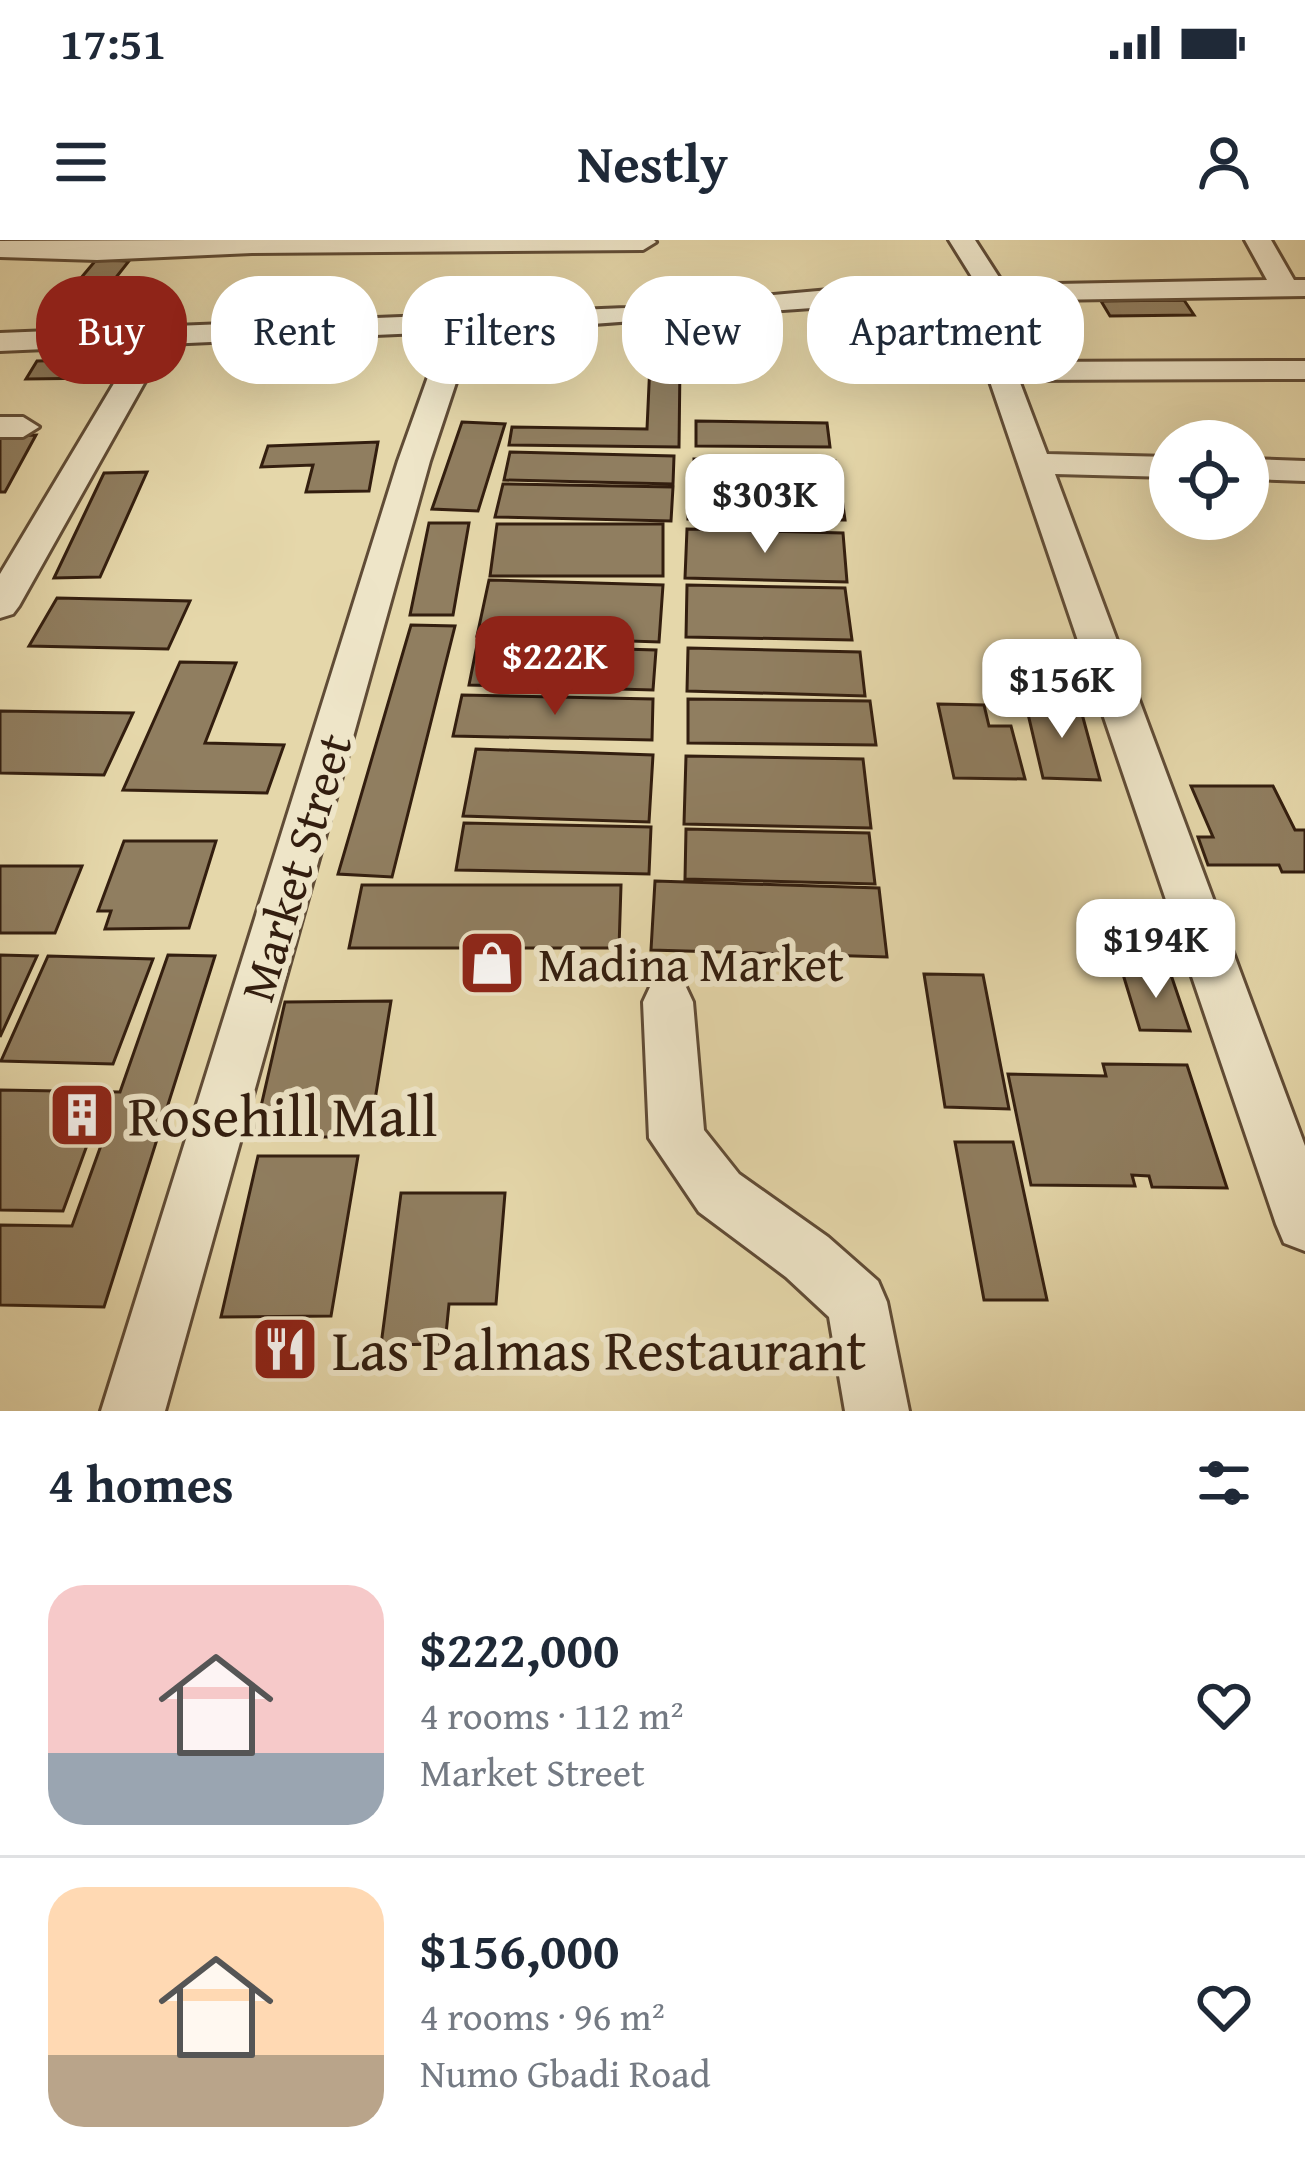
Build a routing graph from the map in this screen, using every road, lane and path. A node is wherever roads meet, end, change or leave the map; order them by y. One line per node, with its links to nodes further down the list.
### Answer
1 (962, 240): 7 (street)
2 (1258, 240): 10 (street)
3 (643, 241): 5 (street); 6 (street)
4 (1006, 245): 8 (street)
5 (0, 249)
6 (635, 276)
7 (980, 276)
8 (990, 276)
9 (1084, 286): 10 (street)
10 (1295, 288)
11 (402, 326): 12 (street)
12 (187, 334)
13 (36, 340): 14 (street)
14 (0, 342)
15 (1305, 370): 16 (street)
16 (1084, 371)
17 (129, 384): 24 (street)
18 (440, 384): 27 (street, Market Street)
19 (1005, 384): 20 (street)
20 (1033, 464): 21 (street); 26 (street)
21 (1149, 467)
22 (1269, 470): 23 (street)
23 (1305, 471)
24 (0, 606)
25 (668, 1002): 28 (street)
26 (1305, 1224)
27 (133, 1411)
28 (877, 1411)

